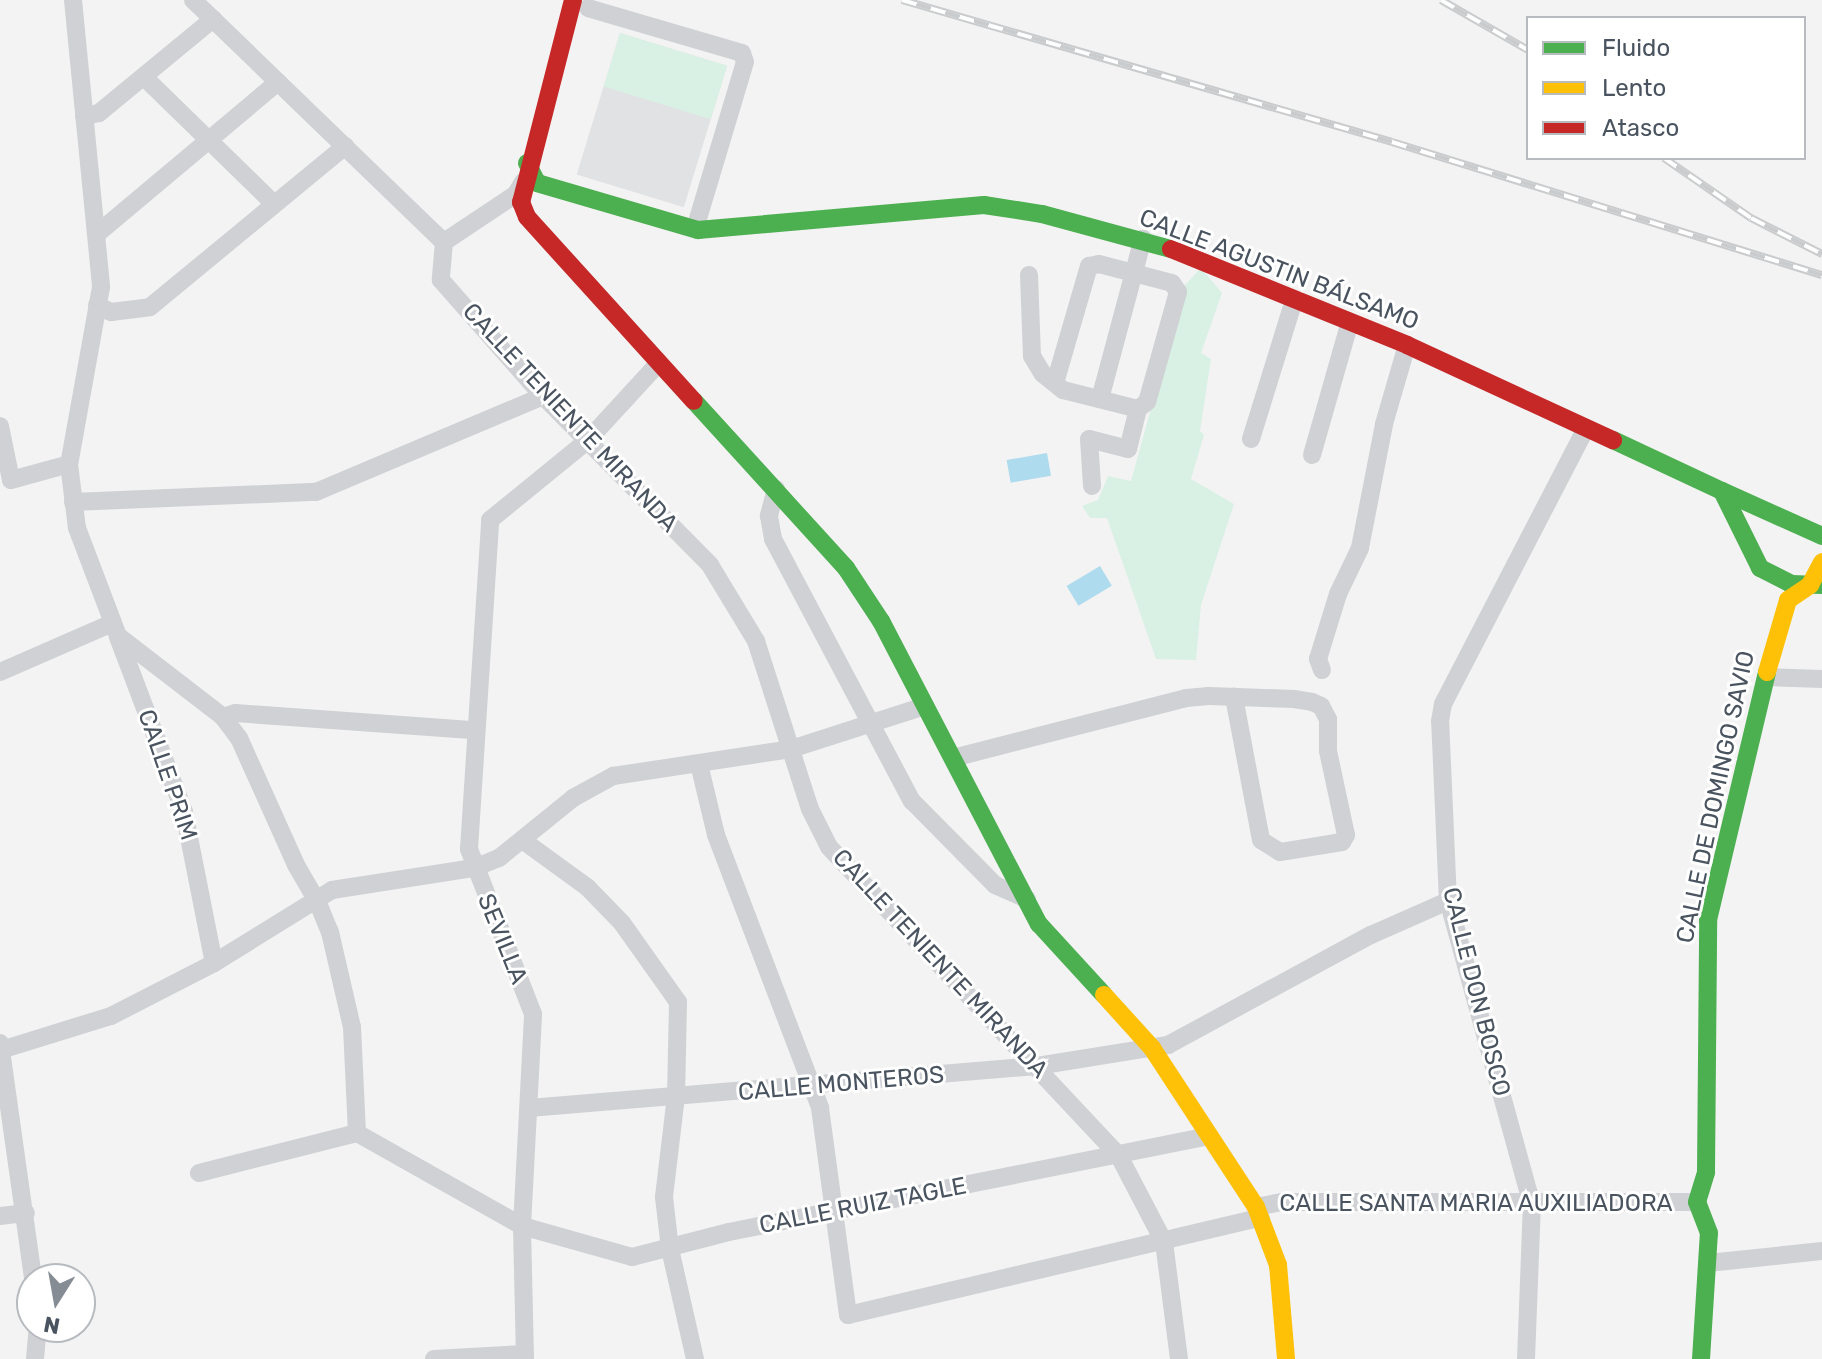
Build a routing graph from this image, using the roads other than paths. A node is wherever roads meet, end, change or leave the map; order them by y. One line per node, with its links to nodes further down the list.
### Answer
1 (73, 0): 7 (street, CALLE PRIM)
2 (193, 0): 4 (street)
3 (584, 3): 10 (street); 10 (street); 12 (street)
4 (213, 19): 5 (street); 6 (street)
5 (144, 77): 7 (street); 8 (street)
6 (278, 82): 8 (street); 9 (street)
7 (84, 116): 13 (street, CALLE PRIM)
8 (210, 140): 11 (street); 13 (street)
9 (345, 146): 11 (street); 15 (street)
10 (530, 183): 12 (street, CALLE AGUSTIN BÁLSAMO); 15 (street); 22 (street)
11 (274, 204): 19 (street)
12 (695, 229): 14 (street, CALLE AGUSTIN BÁLSAMO)
13 (98, 233): 19 (street, CALLE PRIM)
14 (1143, 239): 16 (street); 18 (street, CALLE AGUSTIN BÁLSAMO)
15 (444, 242): 24 (street, CALLE TENIENTE MIRANDA)
16 (1133, 273): 23 (street); 25 (street); 26 (street)
17 (1029, 275): 23 (street)
18 (1294, 300): 20 (street, CALLE AGUSTIN BÁLSAMO); 29 (street)
19 (97, 305): 32 (street, CALLE PRIM)
20 (1350, 322): 21 (street, CALLE AGUSTIN BÁLSAMO); 31 (street)
21 (1407, 345): 28 (street, CALLE AGUSTIN BÁLSAMO); 43 (street)
22 (657, 365): 30 (street); 34 (street)
23 (1055, 383): 25 (street)
24 (543, 396): 30 (street, CALLE TENIENTE MIRANDA); 36 (street)
25 (1100, 399): 26 (street)
26 (1138, 409): 33 (street)
27 (0, 426): 32 (street)
28 (1586, 428): 35 (street, CALLE AGUSTIN BÁLSAMO); 58 (street, CALLE DON BOSCO)
29 (1251, 439)
30 (588, 440): 51 (street, SEVILLA); 52 (street, CALLE TENIENTE MIRANDA)
31 (1312, 455)
32 (69, 464): 36 (street, CALLE PRIM)
33 (1092, 486)
34 (776, 489): 48 (street); 50 (street)
35 (1722, 491): 37 (street, CALLE AGUSTIN BÁLSAMO); 39 (street)
36 (73, 502): 42 (street, CALLE PRIM)
37 (1765, 508): 38 (street, CALLE AGUSTIN BÁLSAMO); 39 (street)
38 (1822, 536)
39 (1749, 542): 41 (street)
40 (1822, 562): 41 (street, CALLE DE DOMINGO SAVIO)
41 (1816, 585): 45 (street, CALLE DE DOMINGO SAVIO)
42 (115, 630): 44 (street); 49 (street); 60 (street, CALLE PRIM)
43 (1322, 670)
44 (0, 672)
45 (1766, 677): 46 (street); 72 (street, CALLE DE DOMINGO SAVIO)
46 (1822, 679)
47 (1234, 697): 47 (street); 53 (street)
48 (925, 706): 50 (street); 53 (street)
49 (223, 717): 51 (street); 59 (street)
50 (871, 723): 52 (street); 57 (street)
51 (474, 730): 56 (street, SEVILLA)
52 (791, 749): 54 (street); 64 (street, CALLE TENIENTE MIRANDA)
53 (953, 758): 57 (street)
54 (699, 764): 55 (street); 65 (street)
55 (525, 842): 56 (street); 66 (street)
56 (474, 868): 59 (street); 67 (street, SEVILLA)
57 (1027, 899): 62 (street)
58 (1448, 901): 62 (street, CALLE MONTEROS); 73 (street, CALLE DON BOSCO)
59 (318, 903): 60 (street); 68 (street)
60 (214, 963): 63 (street)
61 (0, 1043): 63 (street)
62 (1152, 1048): 64 (street, CALLE MONTEROS); 69 (street)
63 (1, 1050): 76 (street)
64 (1037, 1066): 65 (street, CALLE MONTEROS); 70 (street, CALLE TENIENTE MIRANDA)
65 (811, 1088): 66 (street, CALLE MONTEROS); 74 (street)
66 (676, 1096): 67 (street, CALLE MONTEROS); 80 (street)
67 (529, 1108): 78 (street, SEVILLA)
68 (357, 1133): 71 (street); 78 (street, CALLE RUIZ TAGLE)
69 (1208, 1136): 70 (street, CALLE RUIZ TAGLE); 75 (street)
70 (1119, 1156): 74 (street, CALLE RUIZ TAGLE); 79 (street, CALLE TENIENTE MIRANDA)
71 (199, 1173)
72 (1697, 1202): 73 (street, CALLE SANTA MARIA AUXILIADORA); 83 (street)
73 (1532, 1205): 75 (street, CALLE SANTA MARIA AUXILIADORA); 89 (street, CALLE DON BOSCO)
74 (834, 1211): 79 (street, CALLE SANTA MARIA AUXILIADORA); 80 (street, CALLE RUIZ TAGLE)
75 (1258, 1212): 79 (street, CALLE SANTA MARIA AUXILIADORA); 88 (street)
76 (26, 1213): 77 (street); 82 (street)
77 (0, 1216)
78 (522, 1226): 80 (street, CALLE RUIZ TAGLE); 84 (street, SEVILLA)
79 (1164, 1242): 87 (street, CALLE TENIENTE MIRANDA)
80 (670, 1249): 86 (street)
81 (1822, 1251): 83 (street)
82 (31, 1263)
83 (1708, 1263): 90 (street)
84 (524, 1357): 85 (street)
85 (434, 1359)
86 (695, 1359)
87 (1179, 1359)
88 (1286, 1359)
89 (1526, 1359)
90 (1701, 1359)

